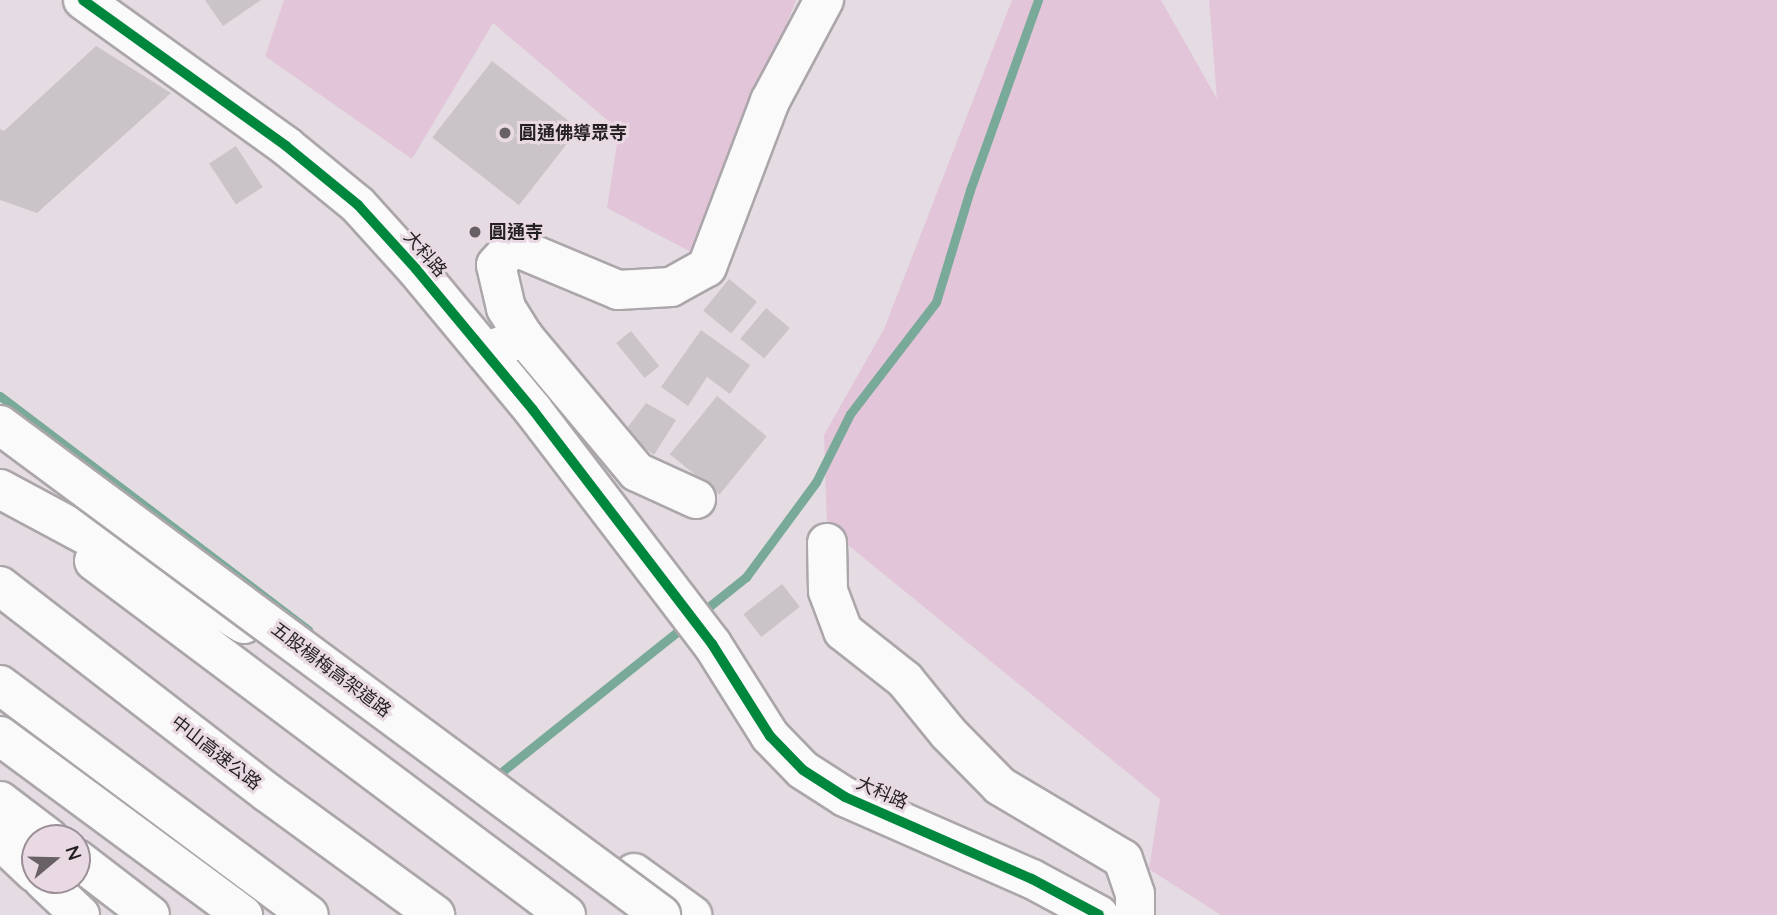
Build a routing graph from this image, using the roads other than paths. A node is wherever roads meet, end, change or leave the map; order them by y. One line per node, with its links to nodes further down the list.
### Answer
1 (83, 0): 4 (main road, 大科路)
2 (824, 0): 3 (main road)
3 (524, 337): 4 (main road); 7 (main road)
4 (485, 352): 26 (main road, 大科路)
5 (0, 425): 24 (main road, 五股楊梅高架道路, bridge)
6 (0, 490): 23 (main road); 25 (main road)
7 (696, 499)
8 (827, 543): 27 (main road)
9 (0, 586): 22 (main road, 中山高速公路)
10 (0, 685): 21 (main road)
11 (0, 736): 20 (main road)
12 (0, 801): 13 (main road)
13 (30, 824)
14 (0, 839): 15 (main road)
15 (21, 859)
16 (91, 870): 19 (main road)
17 (58, 894): 18 (main road)
18 (80, 915)
19 (150, 915)
20 (243, 915)
21 (309, 915)
22 (435, 915)
23 (566, 915)
24 (662, 915)
25 (692, 915)
26 (1099, 915)
27 (1135, 915)

